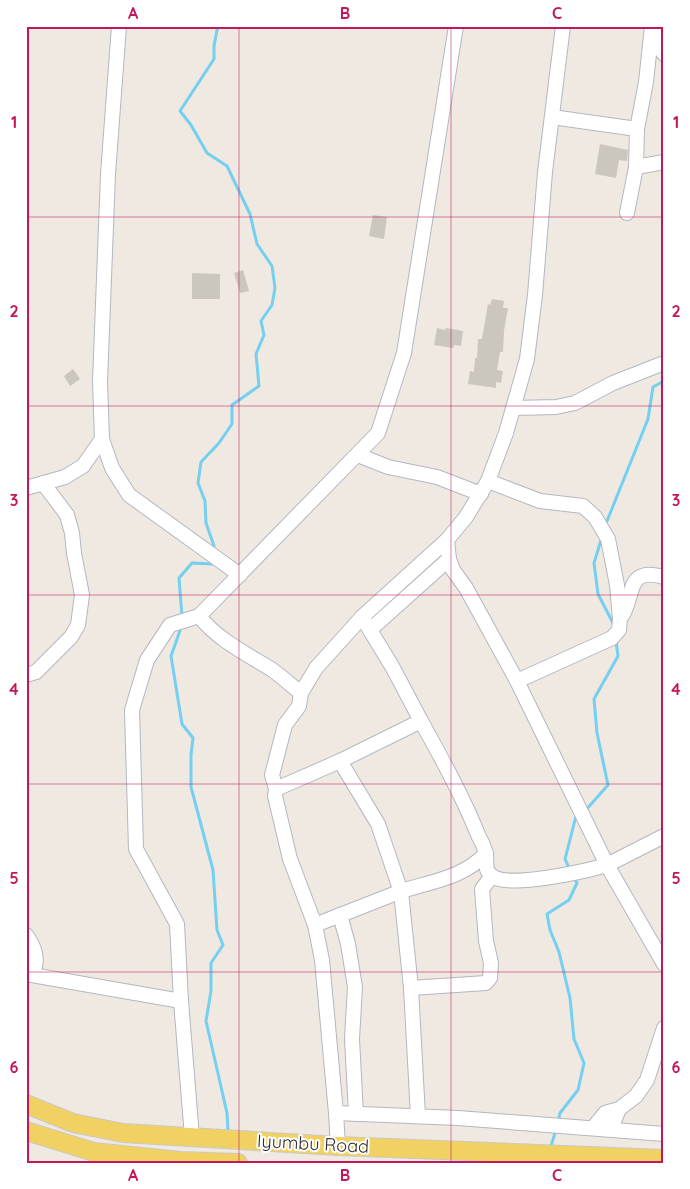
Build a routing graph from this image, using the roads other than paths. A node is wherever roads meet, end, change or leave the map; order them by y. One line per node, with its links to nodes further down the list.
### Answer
1 (119, 26): 14 (street)
2 (456, 26): 15 (street)
3 (563, 26): 7 (street)
4 (652, 26): 8 (street)
5 (659, 26): 6 (street)
6 (664, 54)
7 (552, 117): 8 (street); 13 (street)
8 (637, 129): 10 (street)
9 (664, 162): 10 (street)
10 (636, 166): 11 (street)
11 (627, 213)
12 (664, 363): 13 (street)
13 (513, 408): 16 (street)
14 (102, 438): 17 (street); 22 (street)
15 (358, 455): 19 (street); 22 (street)
16 (488, 481): 19 (street); 26 (street)
17 (43, 482): 18 (street); 28 (street)
18 (26, 488)
19 (481, 494): 20 (street)
20 (448, 540): 21 (street); 25 (street)
21 (450, 558): 27 (street); 29 (street)
22 (240, 575): 24 (street)
23 (664, 576): 26 (street)
24 (200, 616): 30 (street); 45 (street)
25 (362, 617): 27 (street); 30 (street)
26 (620, 619): 29 (street)
27 (371, 630): 31 (street)
28 (26, 675)
29 (517, 682): 36 (street)
30 (301, 692): 33 (street)
31 (421, 721): 32 (street); 35 (street)
32 (340, 761): 33 (street); 38 (street)
33 (276, 789): 40 (street)
34 (664, 836): 36 (street)
35 (486, 853): 37 (street); 38 (street)
36 (607, 865): 37 (street); 42 (street)
37 (492, 876): 44 (street)
38 (401, 892): 39 (street); 44 (street)
39 (340, 915): 40 (street); 50 (street)
40 (316, 925): 49 (street)
41 (26, 935): 43 (street)
42 (664, 964)
43 (29, 977): 45 (street)
44 (411, 988): 51 (street)
45 (181, 1001): 56 (street)
46 (664, 1028): 48 (street)
47 (26, 1104): 56 (main road, Iyumbu Road)
48 (619, 1109): 52 (street); 53 (street)
49 (336, 1113): 50 (street); 57 (street)
50 (356, 1114): 51 (street)
51 (418, 1116): 52 (street)
52 (593, 1128): 53 (street)
53 (611, 1129): 55 (street)
54 (26, 1131): 59 (main road, Iyumbu Road)
55 (664, 1134)
56 (192, 1137): 57 (main road, Iyumbu Road)
57 (338, 1146): 58 (main road, Iyumbu Road)
58 (664, 1159)
59 (185, 1162): 60 (main road, Iyumbu Road)
60 (238, 1163)

